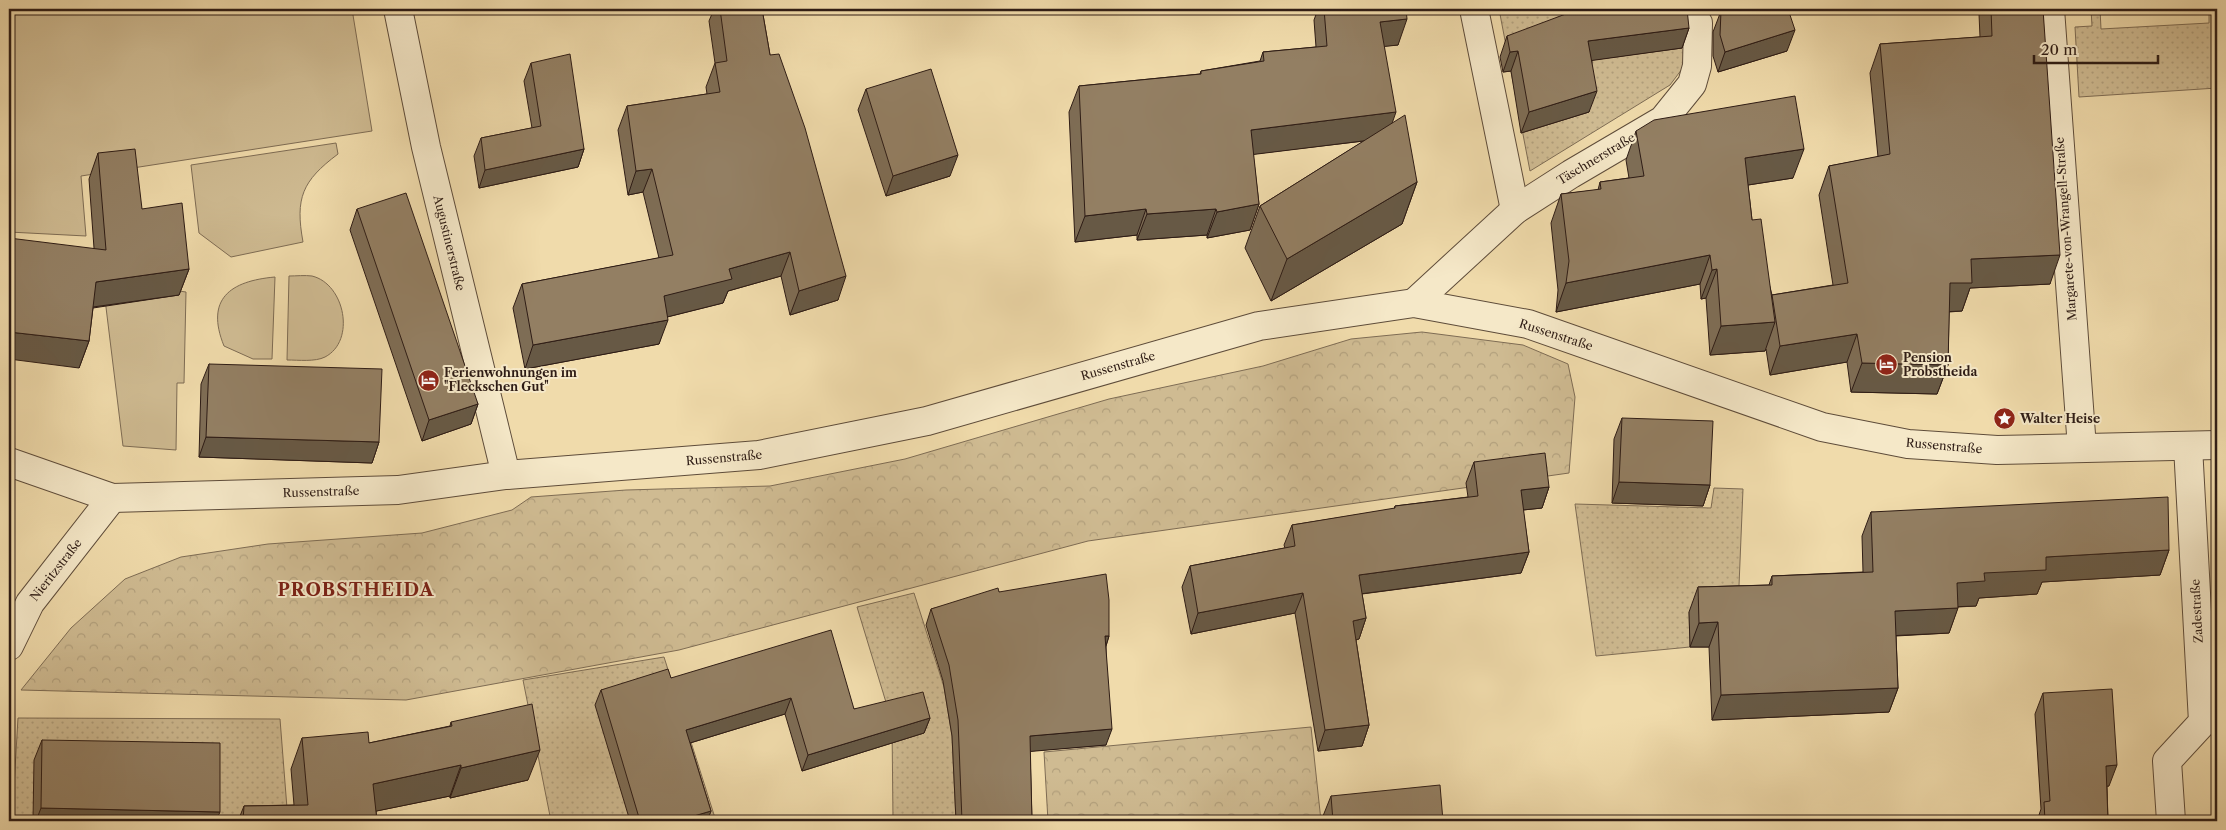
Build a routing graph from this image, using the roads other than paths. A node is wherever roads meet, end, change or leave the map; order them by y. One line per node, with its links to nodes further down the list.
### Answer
1 (398, 9): 11 (street, Augustinerstraße)
2 (1474, 9): 5 (street)
3 (2050, 9): 9 (street, Margarete-von-Wrangell-Straße)
4 (1698, 23): 5 (street, Täschnerstraße)
5 (1515, 210): 6 (street, Täschnerstraße)
6 (1414, 303): 9 (street, Russenstraße); 11 (street, Russenstraße)
7 (2188, 446): 8 (street, Russenstraße); 9 (street, Russenstraße); 14 (street, Zadestraße)
8 (2217, 446)
9 (2082, 448)
10 (9, 462): 12 (street, Russenstraße)
11 (506, 475): 12 (street, Russenstraße)
12 (112, 498): 13 (street, Nieritzstraße)
13 (9, 646)
14 (2171, 821)

